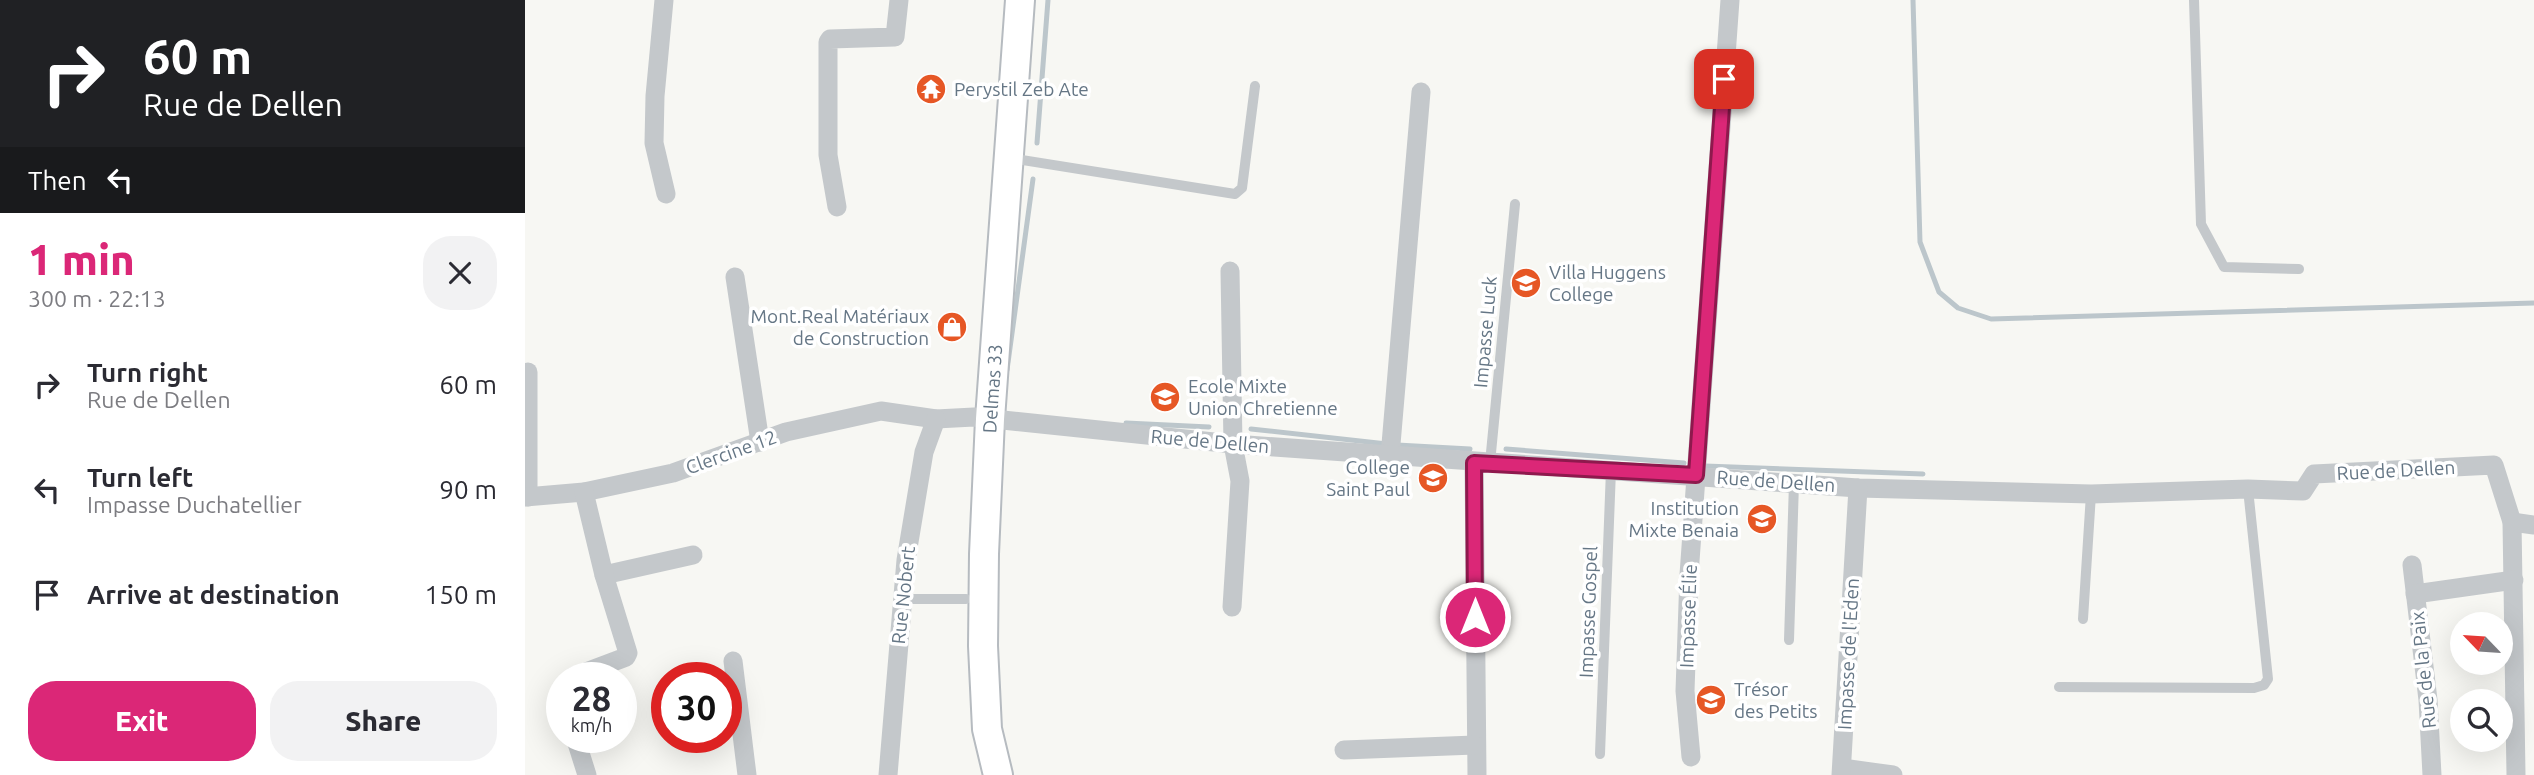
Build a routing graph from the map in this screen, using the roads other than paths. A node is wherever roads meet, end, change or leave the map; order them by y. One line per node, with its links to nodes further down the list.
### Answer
1 (664, 0): 10 (street)
2 (899, 0): 12 (street)
3 (1002, 0): 17 (main road, Delmas 33)
4 (1020, 0): 9 (main road, Delmas 33)
5 (1730, 0): 24 (street, Impasse Élie)
6 (2194, 0): 13 (lane)
7 (1255, 86): 9 (lane)
8 (1421, 92): 21 (street)
9 (1009, 158): 17 (main road, Delmas 33)
10 (666, 194)
11 (1515, 204): 22 (lane, Impasse Luck)
12 (837, 207)
13 (2299, 269)
14 (1230, 271): 20 (street)
15 (735, 277): 19 (street)
16 (528, 372): 30 (street)
17 (982, 418): 18 (street, Rue de Dellen); 20 (street, Rue de Dellen); 39 (main road, Delmas 33); 56 (main road, Delmas 33)
18 (936, 419): 19 (street, Clercine 12); 38 (street, Rue Nobert)
19 (760, 442): 28 (street, Clercine 12)
20 (1233, 444): 21 (street, Rue de Dellen); 40 (street)
21 (1390, 456): 22 (street, Rue de Dellen)
22 (1482, 463): 23 (street, Rue de Dellen); 46 (street)
23 (1611, 470): 24 (street, Rue de Dellen); 49 (lane, Impasse Gospel)
24 (1696, 475): 25 (street, Rue de Dellen); 50 (street, Impasse Élie)
25 (1794, 482): 26 (street, Rue de Dellen); 42 (lane)
26 (1858, 488): 29 (street, Rue de Dellen); 51 (street, Impasse de l'Eden)
27 (2248, 489): 29 (street, Rue de Dellen); 31 (street, Rue de Dellen); 45 (lane)
28 (584, 492): 30 (street, Clercine 12); 35 (street)
29 (2091, 494): 41 (lane)
30 (526, 497)
31 (2512, 522): 32 (street); 36 (street)
32 (2534, 525)
33 (693, 555): 35 (street)
34 (2412, 565): 37 (street, Rue de la Paix)
35 (604, 575): 44 (street)
36 (2514, 580): 37 (street); 60 (street)
37 (2415, 594): 59 (street, Rue de la Paix)
38 (902, 599): 39 (lane); 54 (street, Rue Nobert)
39 (966, 599): 55 (main road, Delmas 33)
40 (1232, 607)
41 (2083, 619)
42 (1789, 640)
43 (733, 661): 53 (street)
44 (612, 662)
45 (2059, 687)
46 (1475, 745): 47 (street); 57 (street)
47 (1344, 750)
48 (580, 753): 52 (street)
49 (1600, 754)
50 (1691, 757)
51 (1841, 771): 58 (street, Impasse de l'Eden)
52 (587, 775)
53 (747, 775)
54 (888, 775)
55 (981, 775)
56 (998, 775)
57 (1477, 775)
58 (1893, 775)
59 (2432, 775)
60 (2516, 775)

